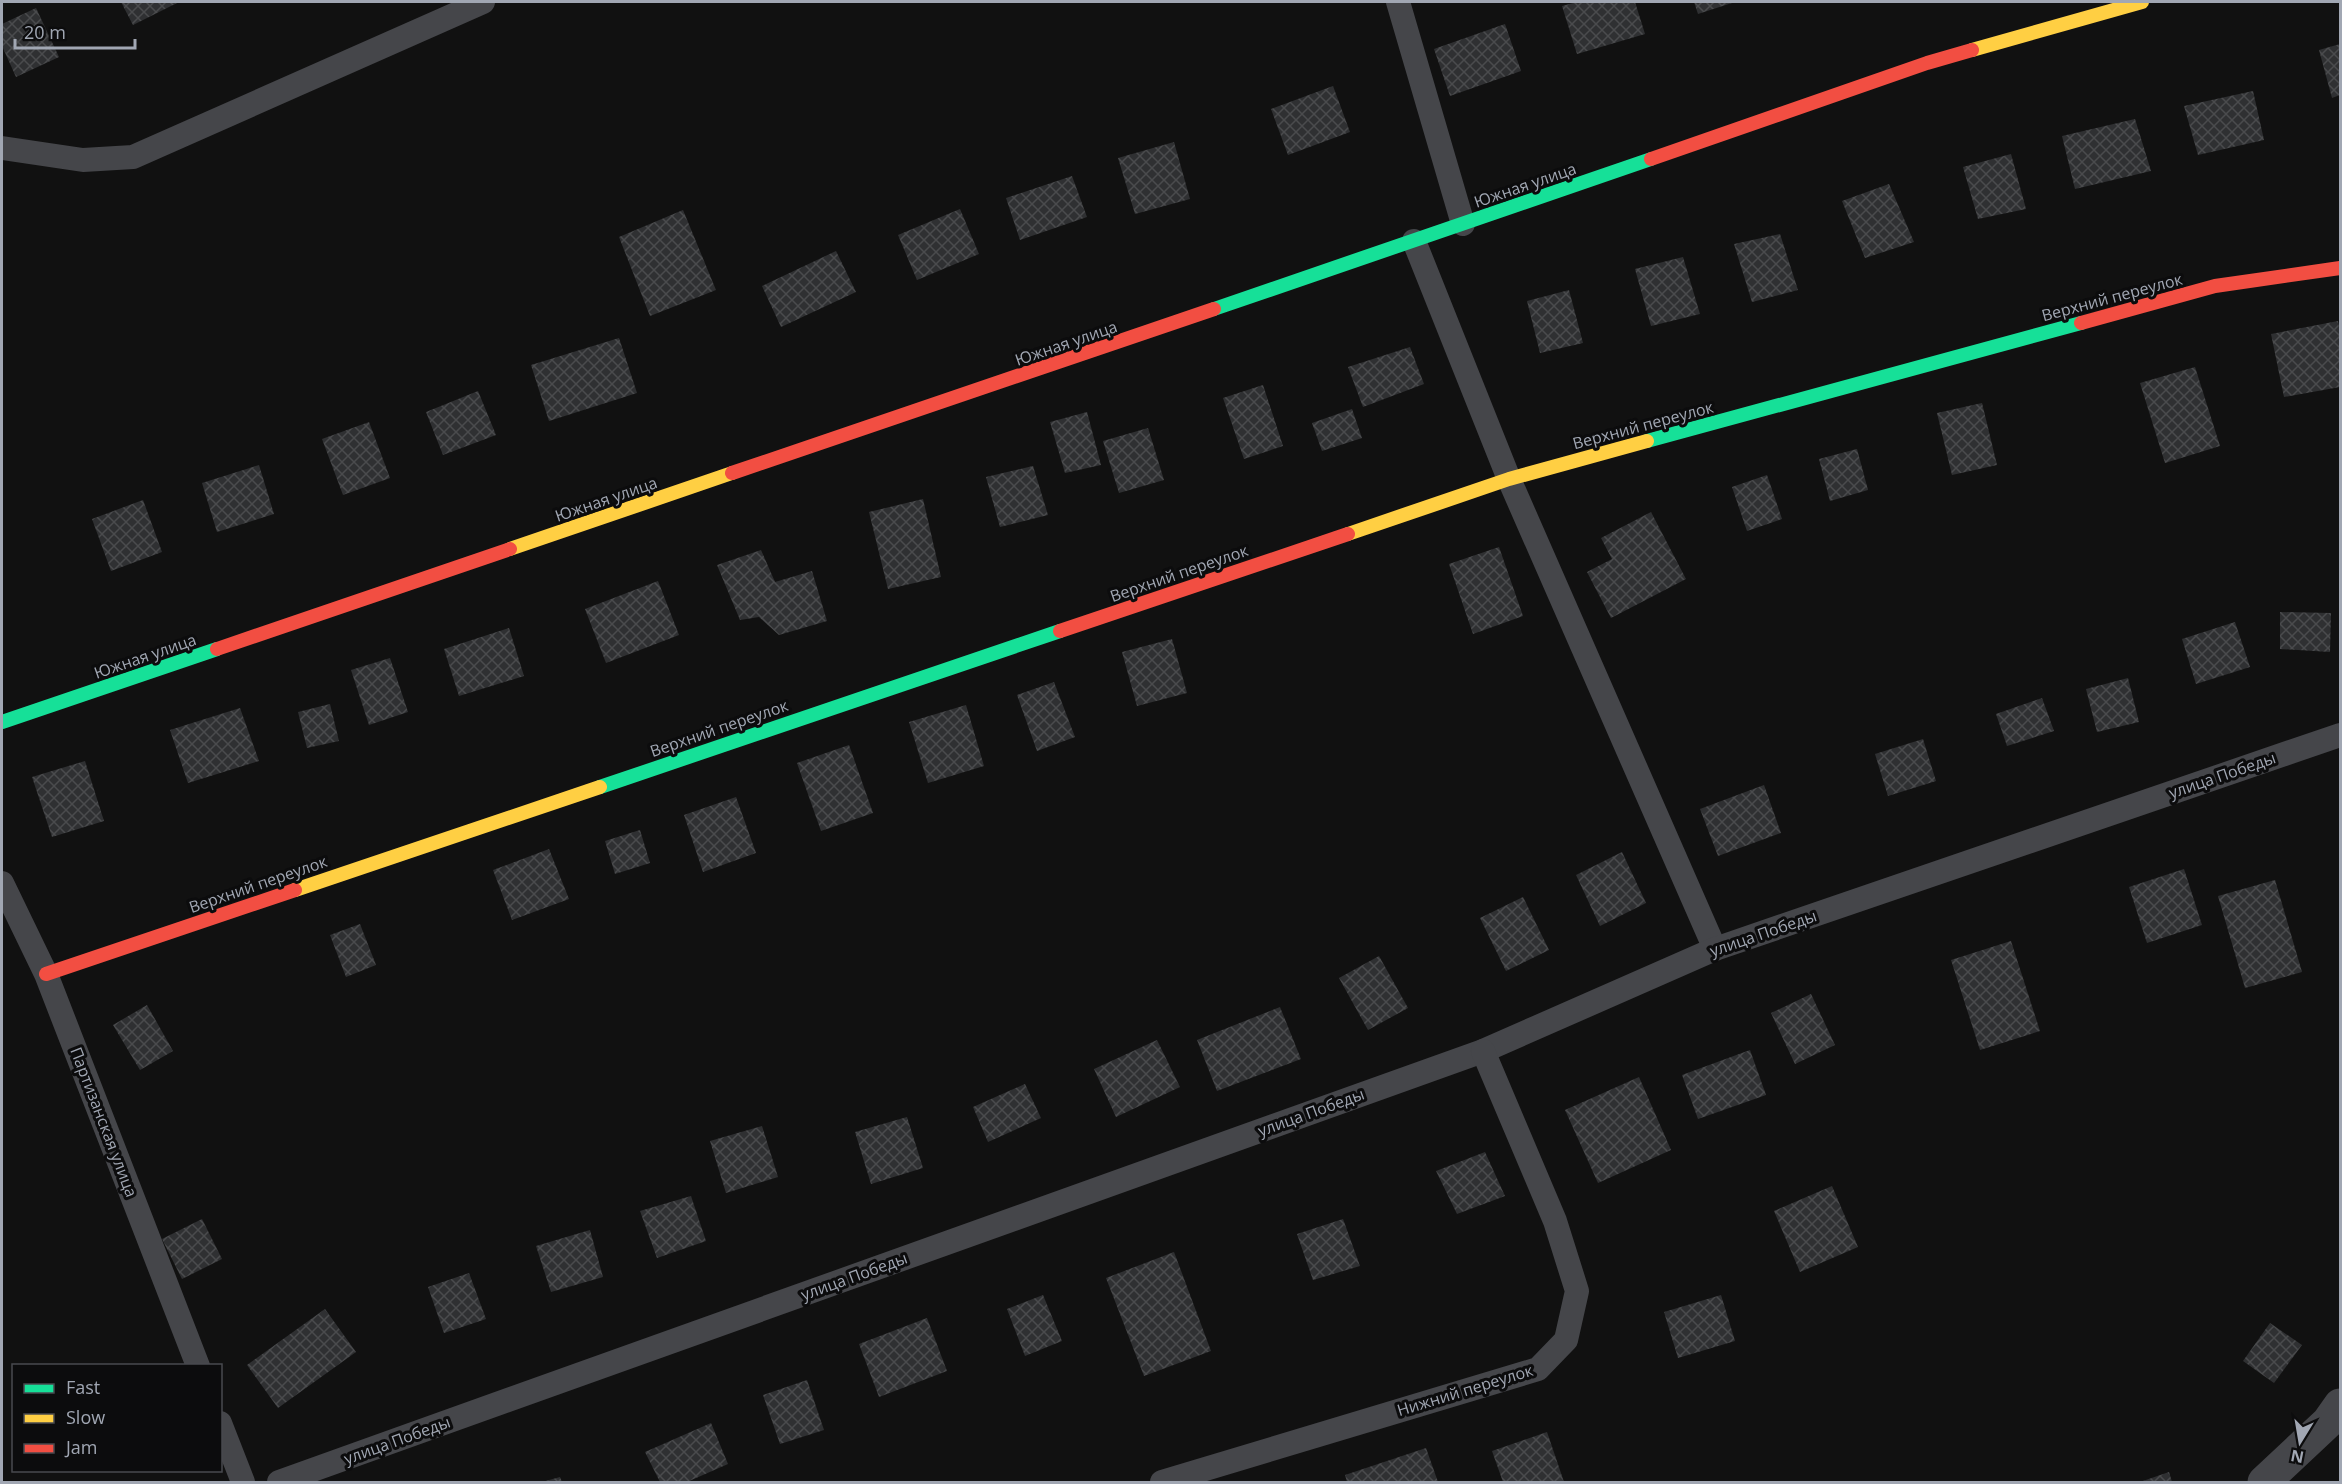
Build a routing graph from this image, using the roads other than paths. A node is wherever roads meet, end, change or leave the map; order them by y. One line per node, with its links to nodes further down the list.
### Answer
1 (483, 2): 4 (lane)
2 (1398, 2): 5 (lane)
3 (2142, 2): 5 (street, Южная улица)
4 (2, 148)
5 (1463, 224): 6 (street, Южная улица)
6 (1414, 241): 8 (lane); 9 (street, Южная улица)
7 (2340, 268): 8 (street, Верхний переулок)
8 (1509, 479): 12 (lane); 13 (street, Верхний переулок)
9 (2, 722)
10 (2340, 735): 12 (lane, улица Победы)
11 (2, 883): 13 (lane, Партизанская улица)
12 (1715, 949): 14 (lane, улица Победы)
13 (46, 974): 15 (lane, Партизанская улица)
14 (1483, 1051): 19 (lane, улица Победы); 20 (lane, Нижний переулок)
15 (198, 1364)
16 (2340, 1405): 21 (street)
17 (222, 1428): 18 (lane)
18 (243, 1482)
19 (279, 1482)
20 (1162, 1482)
21 (2264, 1482)

